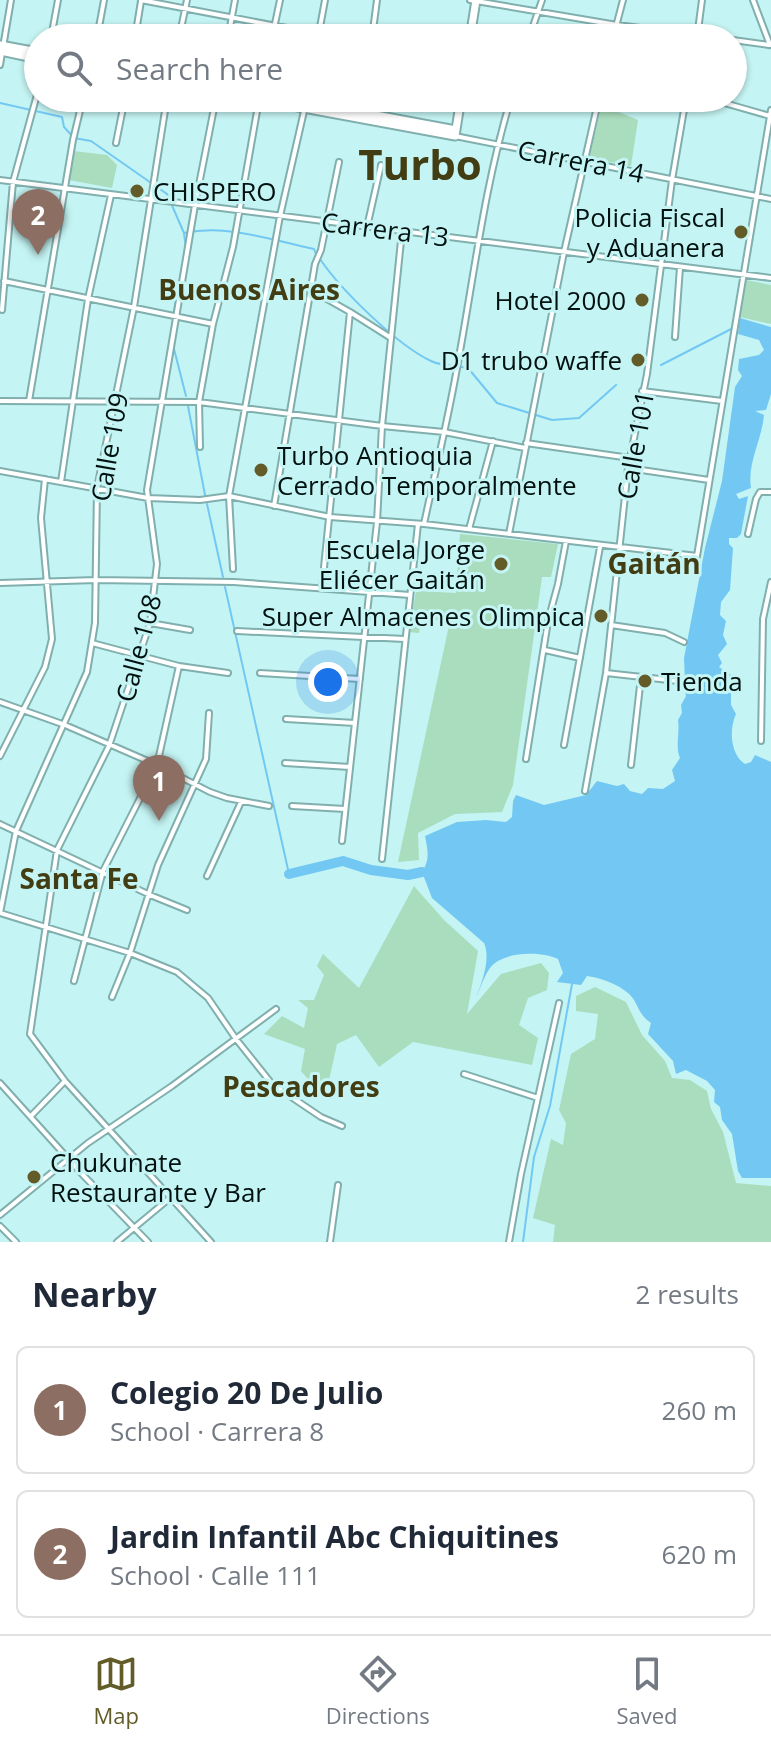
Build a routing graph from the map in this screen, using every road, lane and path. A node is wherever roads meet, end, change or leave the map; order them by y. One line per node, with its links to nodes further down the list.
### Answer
1 (11, 0): 36 (street)
2 (58, 0): 20 (street)
3 (104, 0): 21 (street)
4 (141, 0): 17 (street); 22 (street)
5 (187, 0): 17 (street)
6 (235, 0): 19 (street)
7 (280, 0): 26 (street)
8 (325, 0): 27 (street)
9 (377, 0): 28 (street)
10 (474, 0): 16 (street); 29 (main road)
11 (510, 0): 16 (street)
12 (542, 0): 18 (street)
13 (623, 0): 32 (street)
14 (702, 0): 33 (street)
15 (753, 0): 35 (street)
16 (508, 6): 18 (street)
17 (185, 9): 19 (street); 23 (street)
18 (538, 12): 30 (street); 31 (street)
19 (232, 18): 24 (street); 25 (street)
20 (54, 24)
21 (100, 24)
22 (137, 24)
23 (182, 24)
24 (231, 24)
25 (264, 24)
26 (274, 24)
27 (321, 24)
28 (374, 24)
29 (472, 24)
30 (534, 24)
31 (611, 24)
32 (617, 24)
33 (699, 24)
34 (747, 42): 35 (street)
35 (770, 45)
36 (1, 48): 37 (main road); 38 (main road); 39 (street)
37 (24, 50)
38 (24, 55)
39 (0, 65)
40 (747, 110): 56 (street)
41 (771, 110): 56 (street)
42 (32, 112): 65 (street)
43 (80, 112): 66 (street)
44 (122, 112): 58 (street)
45 (165, 112): 69 (street, Calle 109)
46 (213, 112): 71 (street, Calle 108)
47 (257, 112): 72 (street)
48 (304, 112): 73 (street)
49 (343, 112): 55 (main road, Carrera 14)
50 (361, 112): 55 (street)
51 (459, 112): 57 (main road)
52 (507, 112): 59 (street)
53 (596, 112): 61 (street)
54 (684, 112): 64 (street, Calle 101)
55 (360, 116): 57 (main road, Carrera 14)
56 (770, 117): 68 (street)
57 (456, 133): 59 (street, Carrera 14)
58 (116, 143)
59 (497, 145): 61 (street, Carrera 14); 77 (street)
60 (339, 162): 74 (street)
61 (584, 162): 64 (street, Carrera 14); 78 (street)
62 (381, 165): 75 (street)
63 (0, 180): 65 (street, Carrera 13)
64 (672, 180): 68 (street, Carrera 14); 79 (street, Calle 101)
65 (13, 182): 66 (street, Carrera 13); 83 (street)
66 (66, 189): 67 (street, Carrera 13); 84 (street)
67 (111, 195): 69 (street, Carrera 13); 86 (street)
68 (757, 197): 70 (street, Carrera 14); 81 (street)
69 (150, 199): 71 (street, Carrera 13); 87 (street, Calle 109)
70 (771, 199)
71 (195, 205): 72 (street, Carrera 13); 90 (street, Calle 108)
72 (239, 211): 73 (street, Carrera 13); 91 (street)
73 (280, 216): 74 (street, Carrera 13); 102 (street)
74 (325, 222): 75 (street, Carrera 13); 85 (street)
75 (367, 227): 76 (street, Carrera 13)
76 (402, 231): 77 (street, Carrera 13); 92 (street)
77 (478, 241): 78 (street, Carrera 13); 106 (street)
78 (564, 252): 79 (street, Carrera 13); 108 (street)
79 (660, 264): 80 (street, Carrera 13); 94 (street, Calle 101)
80 (680, 267): 81 (street, Carrera 13); 93 (street)
81 (743, 274): 82 (street, Carrera 13); 100 (street)
82 (771, 278)
83 (4, 281): 84 (street); 88 (street)
84 (47, 290): 86 (street); 98 (street)
85 (311, 290): 89 (street); 103 (street)
86 (88, 299): 87 (street); 95 (street)
87 (134, 307): 90 (street); 96 (street, Calle 109)
88 (2, 310)
89 (350, 312): 92 (street); 104 (street)
90 (177, 317): 91 (street); 99 (street, Calle 108)
91 (213, 324): 101 (street)
92 (391, 337): 105 (street)
93 (675, 337)
94 (642, 391): 100 (street); 110 (street, Calle 101)
95 (73, 400): 96 (street); 98 (street); 115 (street)
96 (116, 400): 99 (street); 116 (street, Calle 109)
97 (0, 401): 98 (street)
98 (29, 401)
99 (162, 401): 101 (street); 119 (street, Calle 108)
100 (722, 401): 114 (street)
101 (199, 402): 102 (street); 109 (street)
102 (245, 408): 103 (street); 118 (street)
103 (291, 415): 104 (street); 120 (street)
104 (340, 421): 105 (street); 121 (street)
105 (382, 426): 106 (street); 122 (street)
106 (444, 432): 107 (street); 123 (street)
107 (493, 441): 108 (street); 124 (street)
108 (526, 446): 110 (street); 125 (street)
109 (200, 447)
110 (630, 458): 111 (street, Calle 101)
111 (628, 468): 114 (street); 129 (street, Calle 101)
112 (0, 471): 113 (street)
113 (45, 479): 115 (street); 133 (street)
114 (709, 480): 129 (street)
115 (61, 482): 116 (street)
116 (97, 488): 119 (street); 131 (street, Calle 109)
117 (771, 492): 126 (street)
118 (229, 496): 119 (street); 120 (street); 130 (street)
119 (148, 498): 132 (street, Calle 108)
120 (274, 506): 121 (street)
121 (330, 517): 122 (street); 136 (street)
122 (377, 522): 123 (street); 137 (street)
123 (421, 524): 124 (street); 138 (street)
124 (469, 529): 125 (street)
125 (509, 534): 127 (street)
126 (748, 534)
127 (566, 541): 128 (street); 147 (street)
128 (601, 546): 129 (street); 149 (street)
129 (619, 548): 140 (street, Calle 101)
130 (233, 569)
131 (96, 580): 132 (street); 133 (street); 146 (street, Calle 109)
132 (156, 580): 136 (street); 139 (street, Calle 108)
133 (47, 582): 135 (street); 158 (street)
134 (771, 582): 163 (street)
135 (0, 583)
136 (322, 588): 137 (street)
137 (369, 592): 138 (street); 143 (street)
138 (410, 595): 144 (street)
139 (150, 623): 141 (street); 148 (street, Calle 108)
140 (611, 625): 145 (street); 153 (street, Calle 101)
141 (190, 630)
142 (237, 631): 143 (street)
143 (365, 636): 144 (street); 155 (street)
144 (405, 639): 182 (street)
145 (684, 642)
146 (92, 643): 148 (street); 162 (street, Calle 109)
147 (545, 650): 149 (street); 167 (street)
148 (140, 656): 150 (street); 165 (street, Calle 108)
149 (580, 658): 164 (street)
150 (179, 666): 151 (street); 169 (street)
151 (228, 673)
152 (260, 673): 155 (street)
153 (606, 673): 154 (street); 173 (street, Calle 101)
154 (641, 677): 156 (street); 170 (street)
155 (360, 679): 161 (street)
156 (678, 681)
157 (0, 702): 158 (street)
158 (23, 711): 162 (street); 166 (street)
159 (209, 713): 172 (street)
160 (286, 719): 161 (street)
161 (355, 723): 171 (street)
162 (65, 725): 165 (street); 179 (street, Calle 109)
163 (761, 741)
164 (564, 745)
165 (109, 746): 169 (street); 181 (street, Calle 108)
166 (0, 756)
167 (526, 759)
168 (285, 763): 171 (street)
169 (157, 765): 172 (street); 183 (street)
170 (631, 765)
171 (350, 767): 177 (street)
172 (195, 783): 174 (street); 185 (street)
173 (585, 791)
174 (241, 802): 175 (street); 184 (street)
175 (269, 806)
176 (292, 806): 177 (street)
177 (345, 809): 180 (street)
178 (0, 824): 179 (street)
179 (16, 831): 181 (street); 187 (street, Calle 109)
180 (342, 841)
181 (57, 850): 183 (street); 188 (street, Calle 108)
182 (382, 859)
183 (103, 871): 185 (street); 189 (street)
184 (207, 876)
185 (150, 895): 186 (street); 190 (street)
186 (187, 910)
187 (0, 913): 188 (street)
188 (45, 927): 189 (street); 197 (street, Calle 108)
189 (84, 940): 190 (street); 191 (street)
190 (130, 953): 192 (street); 195 (street)
191 (74, 981)
192 (112, 997)
193 (559, 1003): 199 (street)
194 (276, 1009): 195 (street)
195 (236, 1039): 201 (street); 202 (street)
196 (464, 1074): 199 (street)
197 (65, 1081): 200 (street); 202 (street, Calle 108)
198 (0, 1083): 200 (street)
199 (538, 1098): 214 (street)
200 (30, 1117): 203 (street)
201 (342, 1126)
202 (107, 1129): 203 (street); 205 (street, Calle 108)
203 (68, 1159): 206 (street); 208 (street)
204 (338, 1185): 213 (street)
205 (170, 1198): 208 (street); 212 (street, Calle 108)
206 (0, 1215)
207 (0, 1226): 209 (street)
208 (134, 1227): 210 (street); 211 (street)
209 (16, 1242)
210 (117, 1242)
211 (148, 1242)
212 (211, 1242)
213 (330, 1242)
214 (509, 1242)

